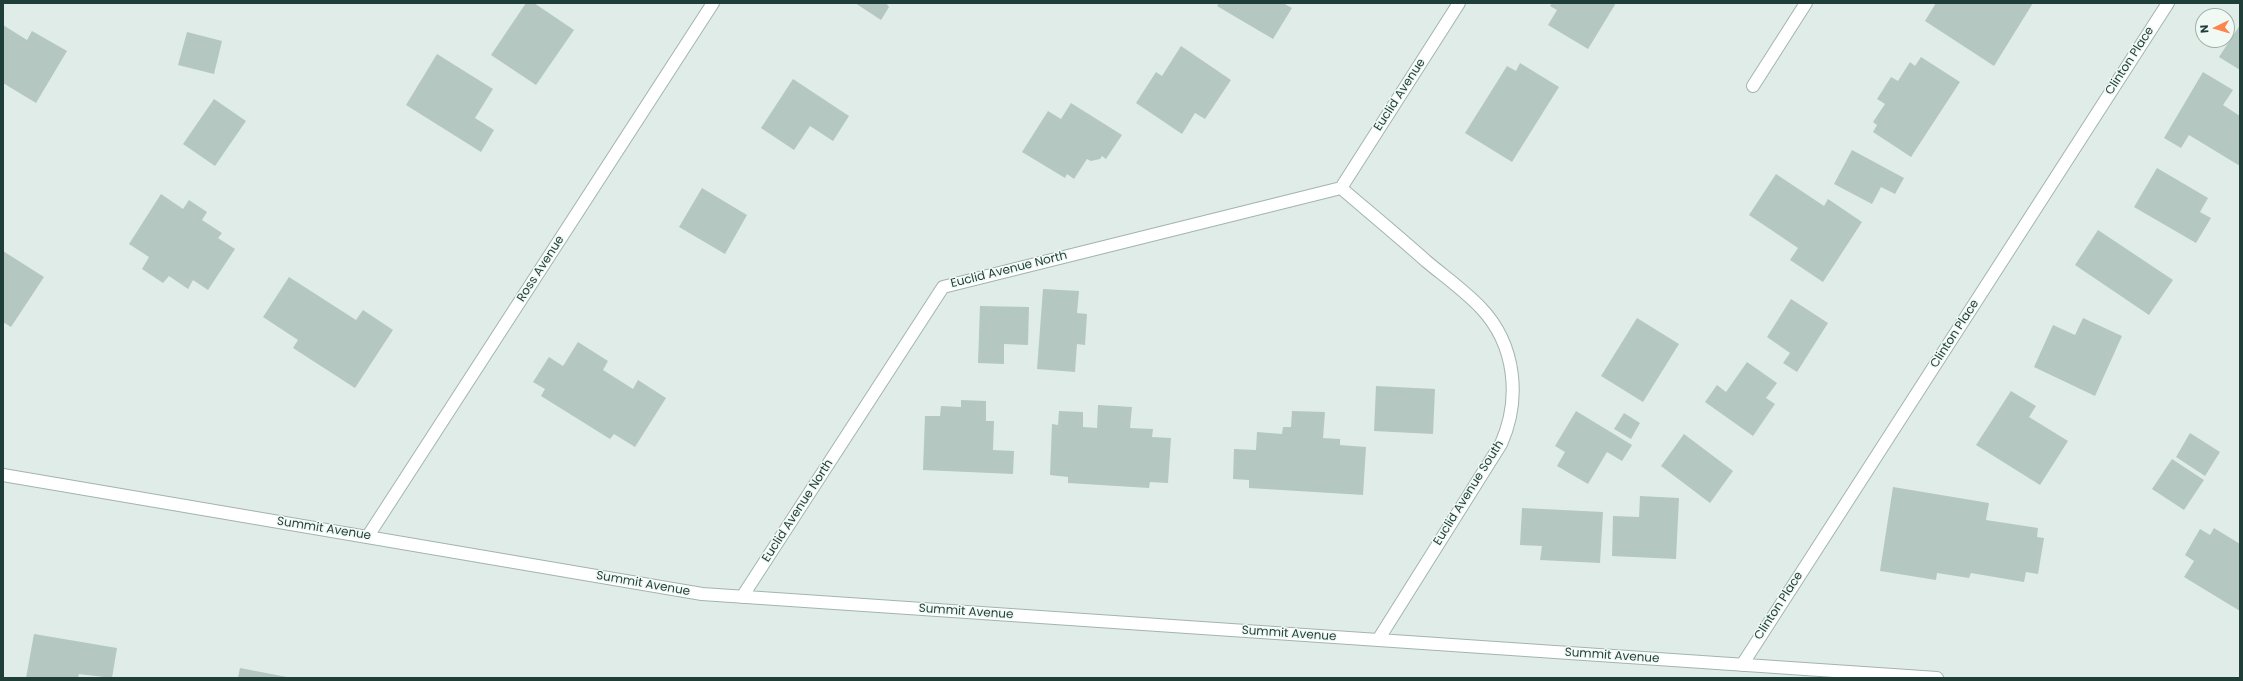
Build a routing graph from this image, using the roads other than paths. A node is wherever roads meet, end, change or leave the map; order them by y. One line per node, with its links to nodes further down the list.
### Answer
1 (714, 3): 8 (street, Ross Avenue)
2 (1459, 3): 6 (street, Euclid Avenue)
3 (1806, 3): 5 (street)
4 (2168, 3): 11 (street, Clinton Place)
5 (1753, 86)
6 (1341, 188): 9 (street, Euclid Avenue North); 10 (street, Euclid Avenue South)
7 (3, 475): 8 (street, Summit Avenue)
8 (368, 536): 9 (street, Summit Avenue)
9 (742, 597): 10 (street, Summit Avenue)
10 (1378, 640): 11 (street, Summit Avenue)
11 (1742, 665): 12 (street, Summit Avenue)
12 (1937, 678)

